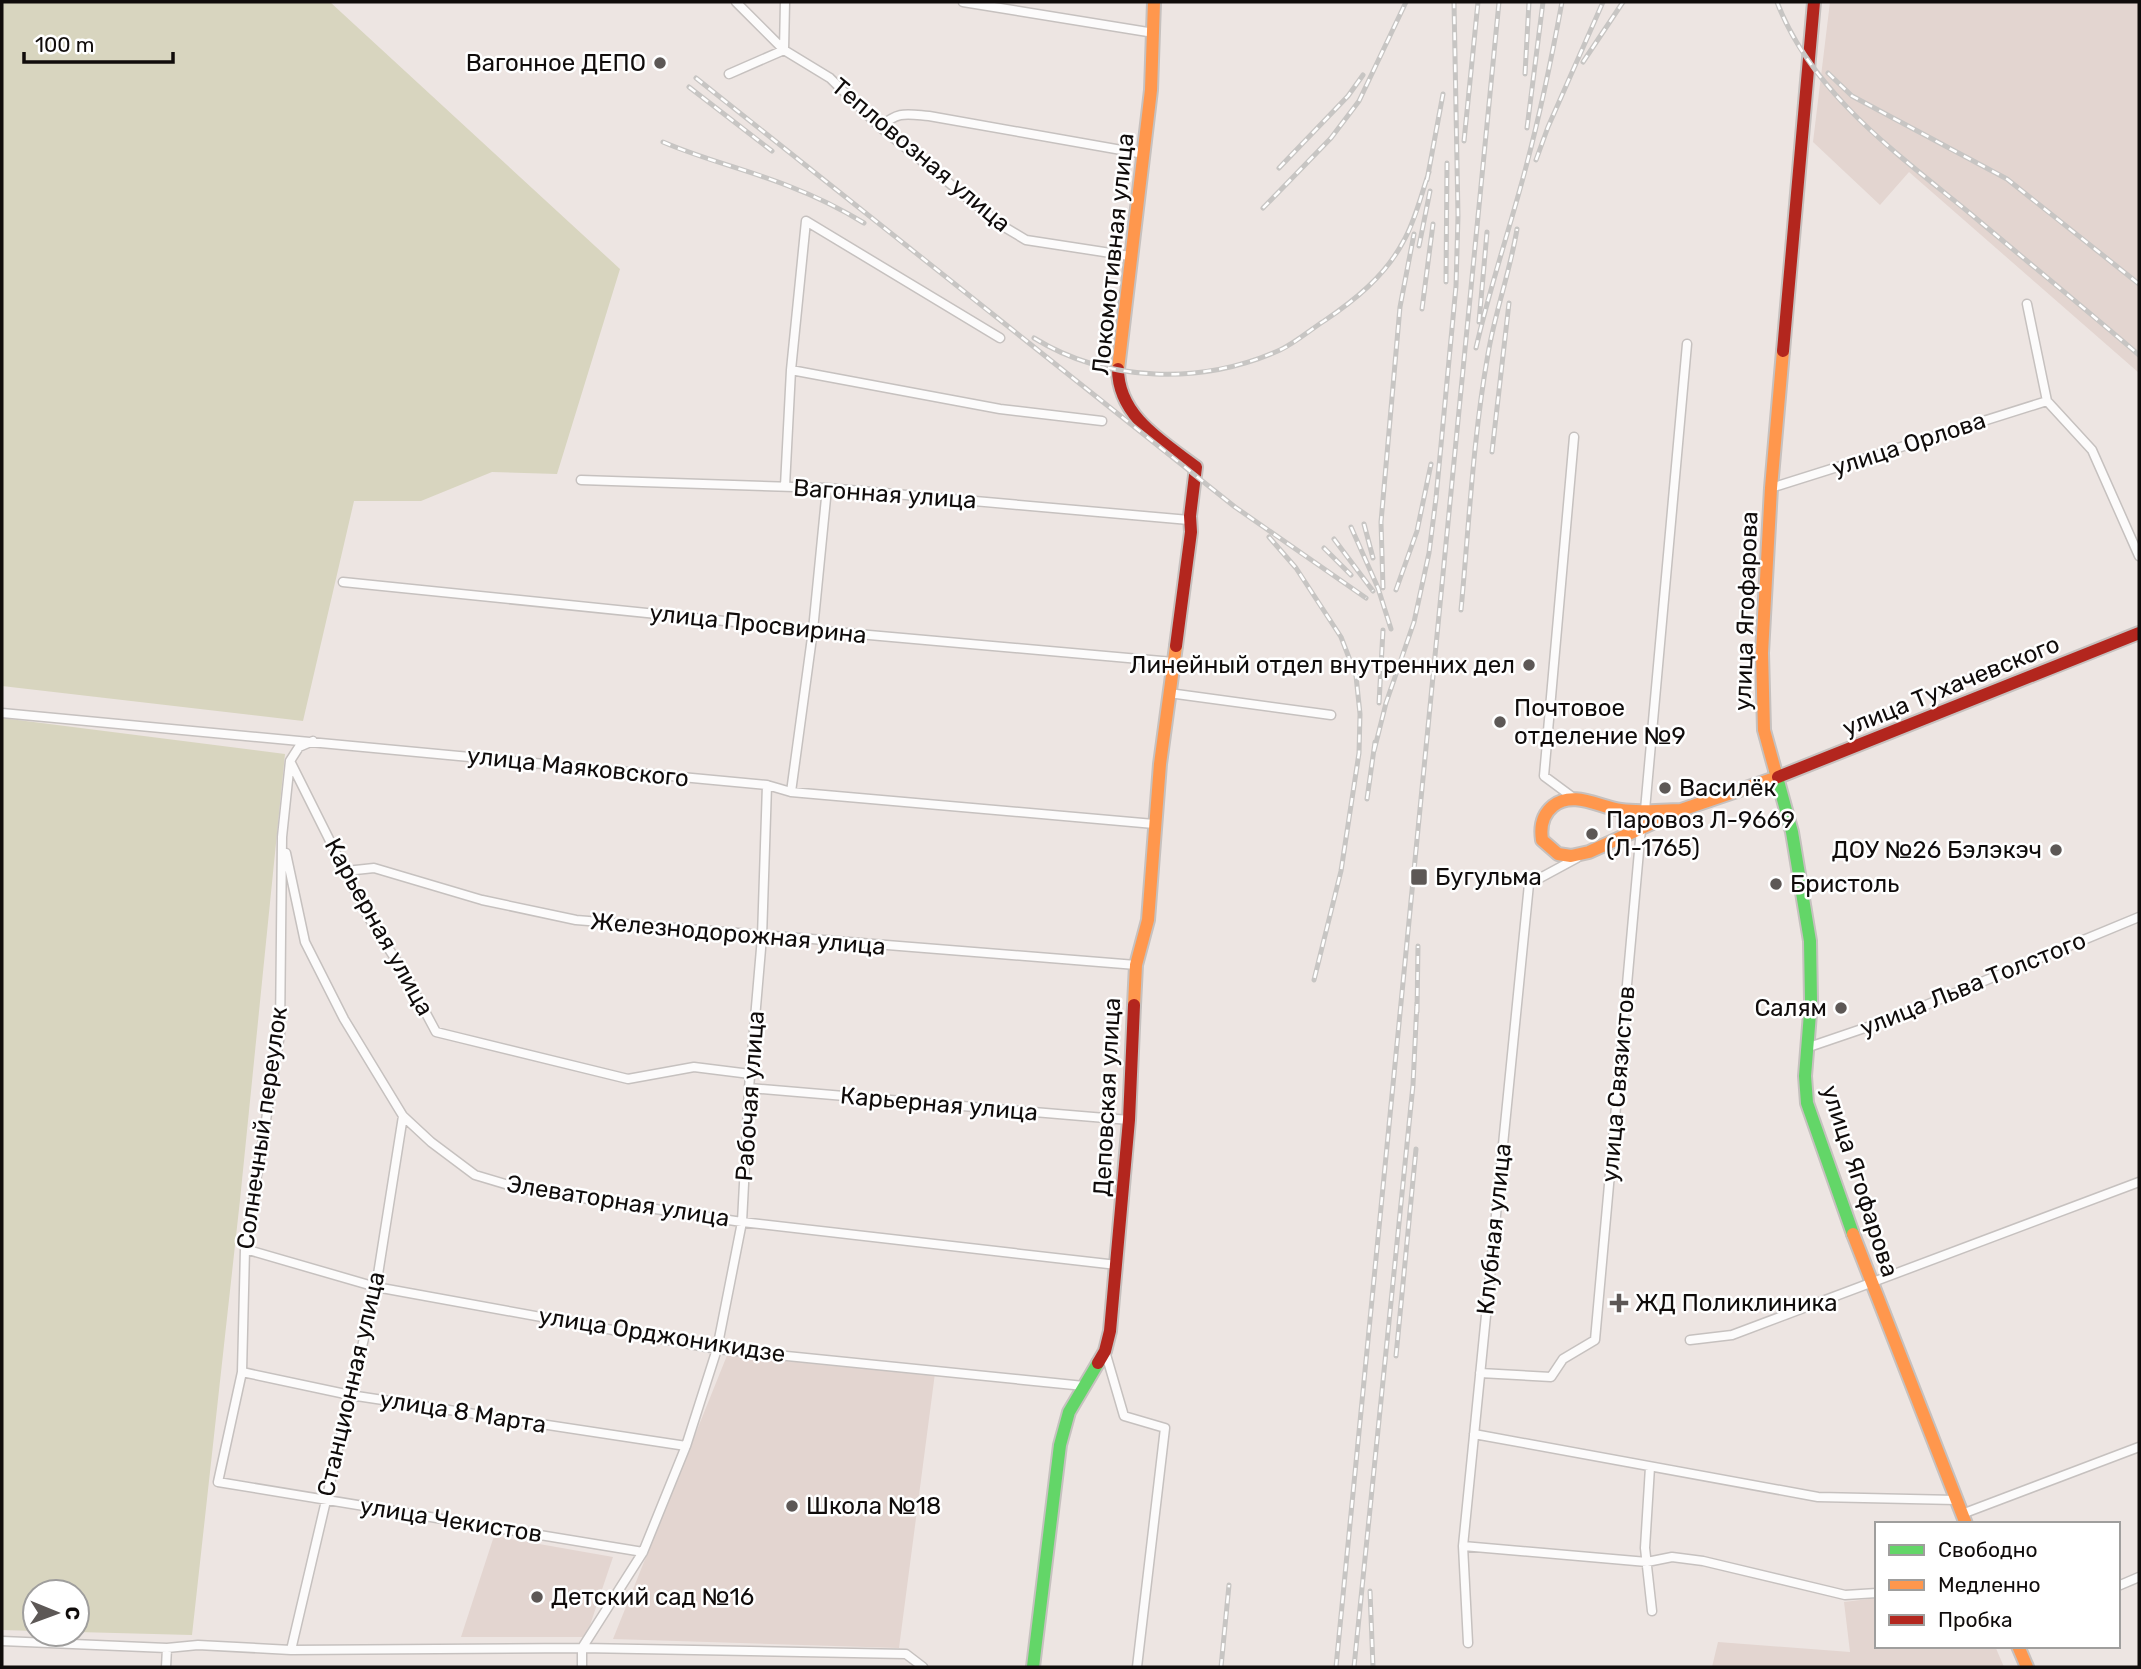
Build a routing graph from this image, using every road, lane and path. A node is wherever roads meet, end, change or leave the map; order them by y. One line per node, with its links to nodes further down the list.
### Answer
1 (736, 2): 7 (street, Тепловозная улица)
2 (785, 2): 7 (street)
3 (963, 2): 6 (street)
4 (1154, 2): 6 (street, Локомотивная улица)
5 (1814, 2): 22 (street, улица Ягофарова)
6 (1154, 33): 10 (street, Локомотивная улица)
7 (784, 50): 8 (street); 9 (street, Тепловозная улица)
8 (729, 74)
9 (880, 127): 10 (street); 11 (street, Тепловозная улица)
10 (1144, 154): 11 (street, Локомотивная улица)
11 (1130, 256): 23 (street, Локомотивная улица)
12 (2027, 304): 16 (street)
13 (1000, 338): 15 (street)
14 (1686, 344): 38 (street)
15 (791, 370): 17 (street); 20 (street)
16 (2047, 401): 22 (street, улица Орлова); 24 (street)
17 (1102, 421)
18 (1574, 437): 37 (street)
19 (580, 480): 20 (street, Вагонная улица)
20 (785, 486): 21 (street, Вагонная улица)
21 (827, 488): 23 (street, Вагонная улица); 26 (street)
22 (1771, 488): 34 (street, улица Ягофарова)
23 (1189, 520): 28 (street, Деповская улица)
24 (2139, 556)
25 (344, 582): 26 (street, улица Просвирина)
26 (813, 630): 28 (street, улица Просвирина); 36 (street)
27 (2139, 633): 34 (street, улица Тухачевского)
28 (1173, 663): 29 (street, Деповская улица)
29 (1169, 693): 31 (street); 40 (street, Деповская улица)
30 (2, 713): 32 (street, улица Маяковского)
31 (1331, 715)
32 (313, 741): 33 (street); 35 (street, улица Маяковского)
33 (290, 761): 42 (street, Солнечный переулок); 44 (street, Карьерная улица)
34 (1778, 777): 39 (street, улица Тухачевского); 48 (street, улица Ягофарова)
35 (767, 785): 36 (street, улица Маяковского); 46 (street, Рабочая улица)
36 (791, 792): 40 (street, улица Маяковского)
37 (1575, 799): 38 (street); 43 (street)
38 (1645, 810): 39 (street)
39 (1681, 810): 41 (street)
40 (1154, 824): 47 (street, Деповская улица)
41 (1641, 829): 43 (street); 63 (street, улица Связистов)
42 (282, 837): 51 (street, Элеваторная улица); 55 (street, Солнечный переулок)
43 (1589, 852): 63 (street, Клубная улица)
44 (346, 871): 46 (street, Железнодорожная улица); 49 (street, Карьерная улица)
45 (2139, 917): 48 (street, улица Льва Толстого)
46 (762, 937): 47 (street, Железнодорожная улица); 49 (street, Рабочая улица)
47 (1136, 965): 52 (street, Деповская улица)
48 (1806, 1048): 57 (street, улица Ягофарова)
49 (750, 1074): 50 (street, Рабочая улица)
50 (749, 1088): 52 (street, Карьерная улица); 54 (street, Рабочая улица)
51 (403, 1116): 54 (street, Элеваторная улица); 58 (street, Станционная улица)
52 (1129, 1120): 56 (street, Деповская улица)
53 (2139, 1182): 57 (street)
54 (742, 1222): 56 (street, Элеваторная улица); 60 (street, Рабочая улица)
55 (245, 1249): 58 (street, улица Орджоникидзе); 62 (street, Солнечный переулок)
56 (1117, 1265): 61 (street, Деповская улица)
57 (1871, 1284): 59 (street); 72 (street, улица Ягофарова)
58 (376, 1287): 60 (street, улица Орджоникидзе); 65 (street, Станционная улица)
59 (1690, 1340)
60 (717, 1349): 64 (street, улица Орджоникидзе); 67 (street, Рабочая улица)
61 (1105, 1351): 64 (street, Деповская улица); 91 (street)
62 (242, 1372): 65 (street, улица 8 Марта); 70 (street, Солнечный переулок)
63 (1480, 1373): 66 (street, Клубная улица)
64 (1084, 1386): 90 (street, Деповская улица)
65 (350, 1395): 67 (street, улица 8 Марта); 71 (street, Станционная улица)
66 (1474, 1434): 69 (street); 74 (street, Клубная улица)
67 (686, 1446): 75 (street, Рабочая улица)
68 (2139, 1447): 73 (street)
69 (1650, 1467): 72 (street); 76 (street)
70 (218, 1482): 71 (street, улица Чекистов)
71 (325, 1499): 75 (street, улица Чекистов); 86 (street, Станционная улица)
72 (1956, 1500): 73 (street, улица Ягофарова)
73 (1964, 1519)
74 (1463, 1546): 76 (street); 82 (street, Клубная улица)
75 (643, 1552): 84 (street, Рабочая улица)
76 (1647, 1562): 79 (street); 80 (street)
77 (2139, 1577): 78 (street)
78 (2120, 1585)
79 (1875, 1593)
80 (1652, 1611)
81 (2, 1641): 83 (street)
82 (1468, 1643)
83 (167, 1648): 86 (street); 87 (street)
84 (582, 1648): 86 (street); 88 (street); 89 (street)
85 (2019, 1648): 92 (street)
86 (291, 1650)
87 (166, 1667)
88 (582, 1667)
89 (923, 1667)
90 (1033, 1667)
91 (1137, 1667)
92 (2027, 1667)

